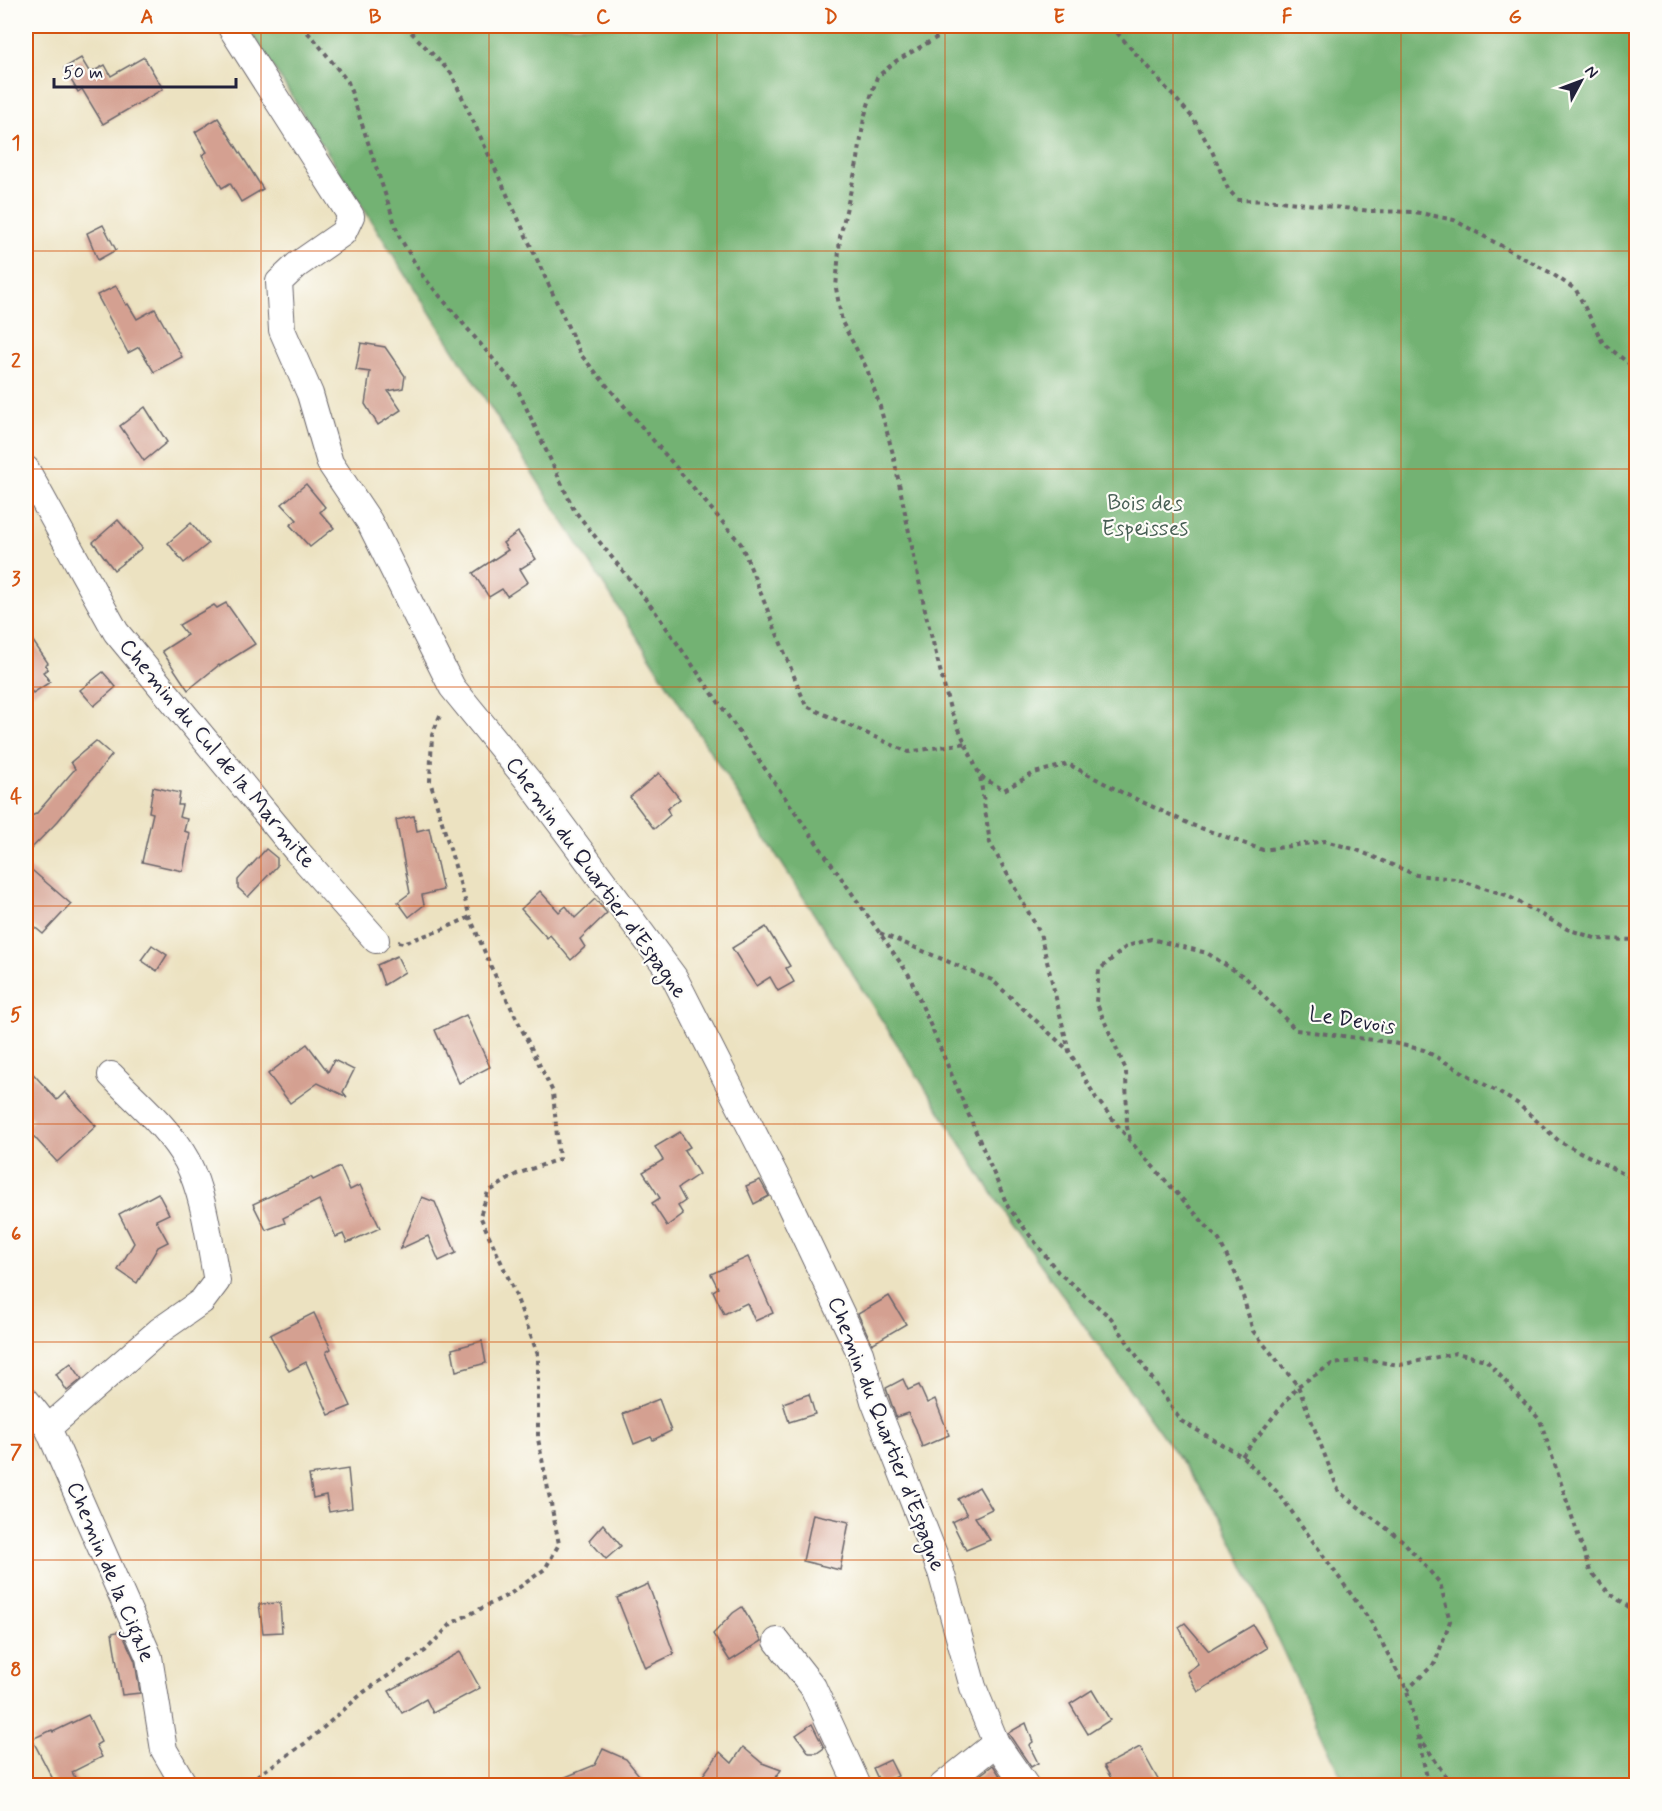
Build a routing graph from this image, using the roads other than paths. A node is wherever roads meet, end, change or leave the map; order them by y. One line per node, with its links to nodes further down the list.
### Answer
1 (230, 26): 8 (street, Chemin du Quartier d'Espagne)
2 (26, 469): 3 (street, Chemin du Cul de la Marmite)
3 (376, 940)
4 (111, 1075): 6 (street)
5 (26, 1400): 6 (street, Chemin de la Cigale)
6 (48, 1428): 9 (street, Chemin de la Cigale)
7 (777, 1641): 10 (street)
8 (996, 1743): 11 (street); 12 (street, Chemin du Quartier d'Espagne)
9 (185, 1785)
10 (858, 1785)
11 (942, 1785)
12 (1026, 1785)

